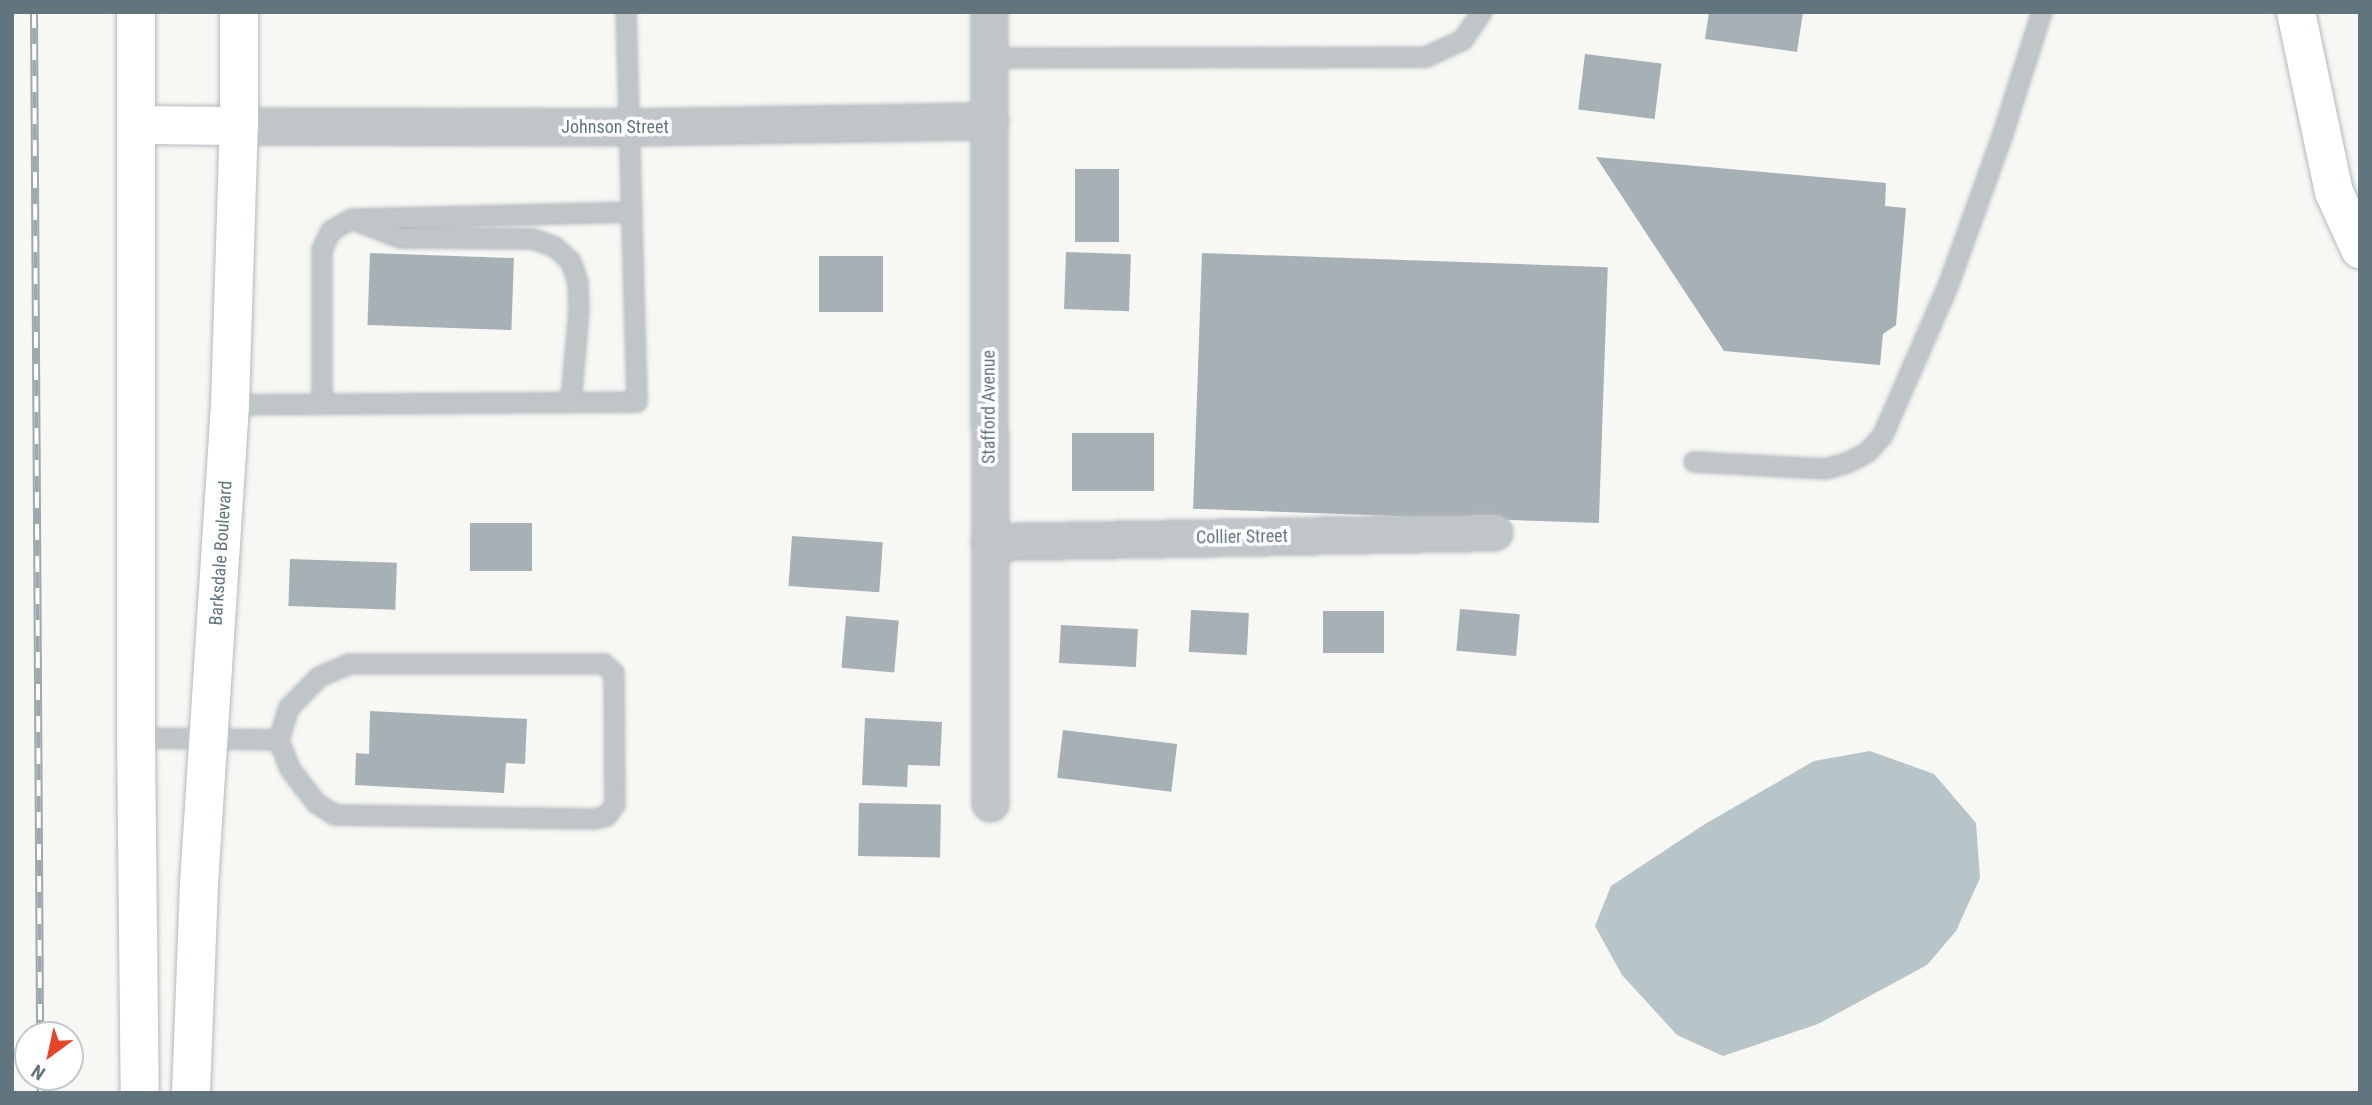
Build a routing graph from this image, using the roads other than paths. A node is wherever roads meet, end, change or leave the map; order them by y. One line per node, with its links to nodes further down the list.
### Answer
1 (136, 12): 10 (main road)
2 (239, 12): 11 (main road, Barksdale Boulevard)
3 (626, 12): 12 (lane)
4 (989, 12): 8 (street, Stafford Avenue)
5 (1482, 12): 8 (lane)
6 (2042, 12): 19 (lane)
7 (2296, 12): 15 (main road)
8 (989, 58): 9 (street, Stafford Avenue)
9 (990, 121): 12 (street, Johnson Street); 21 (street, Stafford Avenue)
10 (136, 125): 11 (main road); 23 (main road)
11 (239, 126): 12 (street, Johnson Street); 18 (main road, Barksdale Boulevard)
12 (630, 127): 13 (lane)
13 (632, 212): 14 (lane); 16 (lane)
14 (352, 219): 16 (lane); 17 (lane)
15 (2360, 249)
16 (571, 402): 17 (lane)
17 (322, 404): 18 (lane)
18 (230, 405): 22 (main road, Barksdale Boulevard)
19 (1694, 462)
20 (1494, 532): 21 (street, Collier Street)
21 (989, 542): 25 (street, Stafford Avenue)
22 (208, 737): 23 (lane); 24 (lane); 27 (main road, Barksdale Boulevard)
23 (136, 738): 26 (main road)
24 (279, 740): 24 (lane)
25 (990, 803)
26 (140, 1093)
27 (191, 1093)

